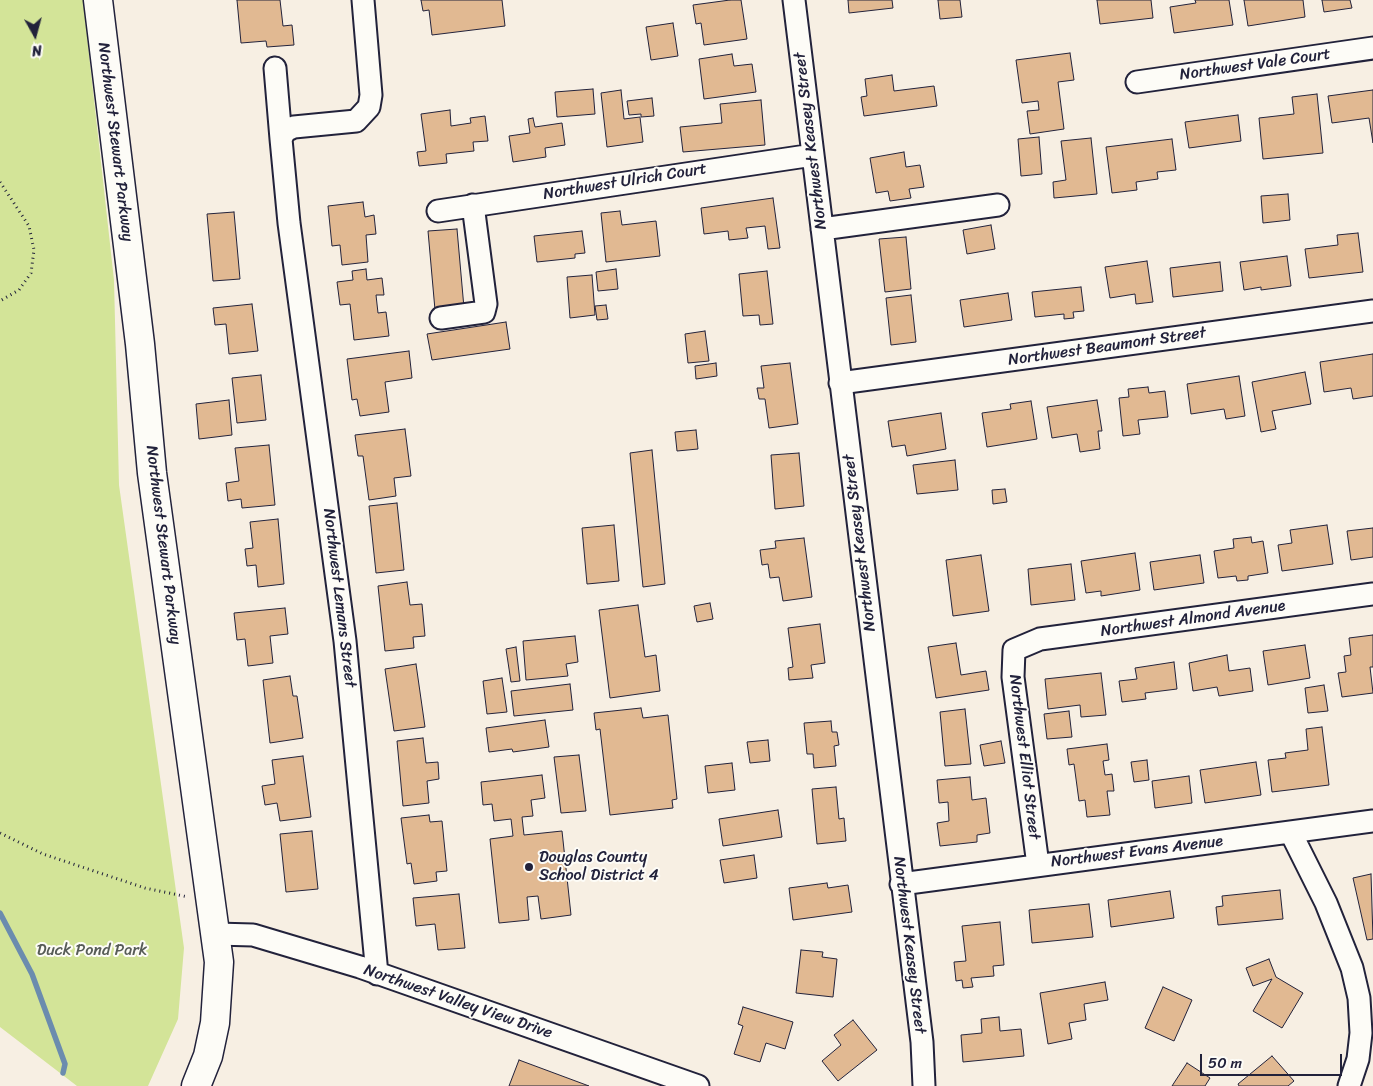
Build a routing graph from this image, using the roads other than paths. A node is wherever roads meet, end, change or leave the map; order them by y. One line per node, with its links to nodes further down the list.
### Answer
1 (98, 0): 22 (main road, Northwest Stewart Parkway)
2 (363, 0): 7 (street)
3 (794, 0): 8 (street, Northwest Keasey Street)
4 (1373, 48): 6 (street, Northwest Vale Court)
5 (275, 68): 7 (street, Northwest Lemans Street)
6 (1137, 82)
7 (282, 139): 23 (street, Northwest Lemans Street)
8 (813, 155): 9 (street, Northwest Ulrich Court); 12 (street, Northwest Keasey Street)
9 (473, 205): 11 (street, Northwest Ulrich Court); 14 (street)
10 (998, 206): 12 (street)
11 (438, 211)
12 (822, 229): 15 (street, Northwest Keasey Street)
13 (1373, 311): 15 (street, Northwest Beaumont Street)
14 (441, 318)
15 (840, 383): 21 (street, Northwest Keasey Street)
16 (1373, 594): 17 (street, Northwest Almond Avenue)
17 (1014, 650): 20 (street, Northwest Elliot Street)
18 (1373, 821): 19 (street, Northwest Evans Avenue)
19 (1291, 833): 20 (street, Northwest Evans Avenue); 27 (street)
20 (1038, 864): 21 (street, Northwest Evans Avenue)
21 (901, 884): 26 (street, Northwest Keasey Street)
22 (216, 934): 23 (street, Northwest Valley View Drive); 24 (main road, Northwest Stewart Parkway)
23 (377, 974): 25 (street, Northwest Valley View Drive)
24 (196, 1086)
25 (698, 1086)
26 (924, 1086)
27 (1349, 1086)

